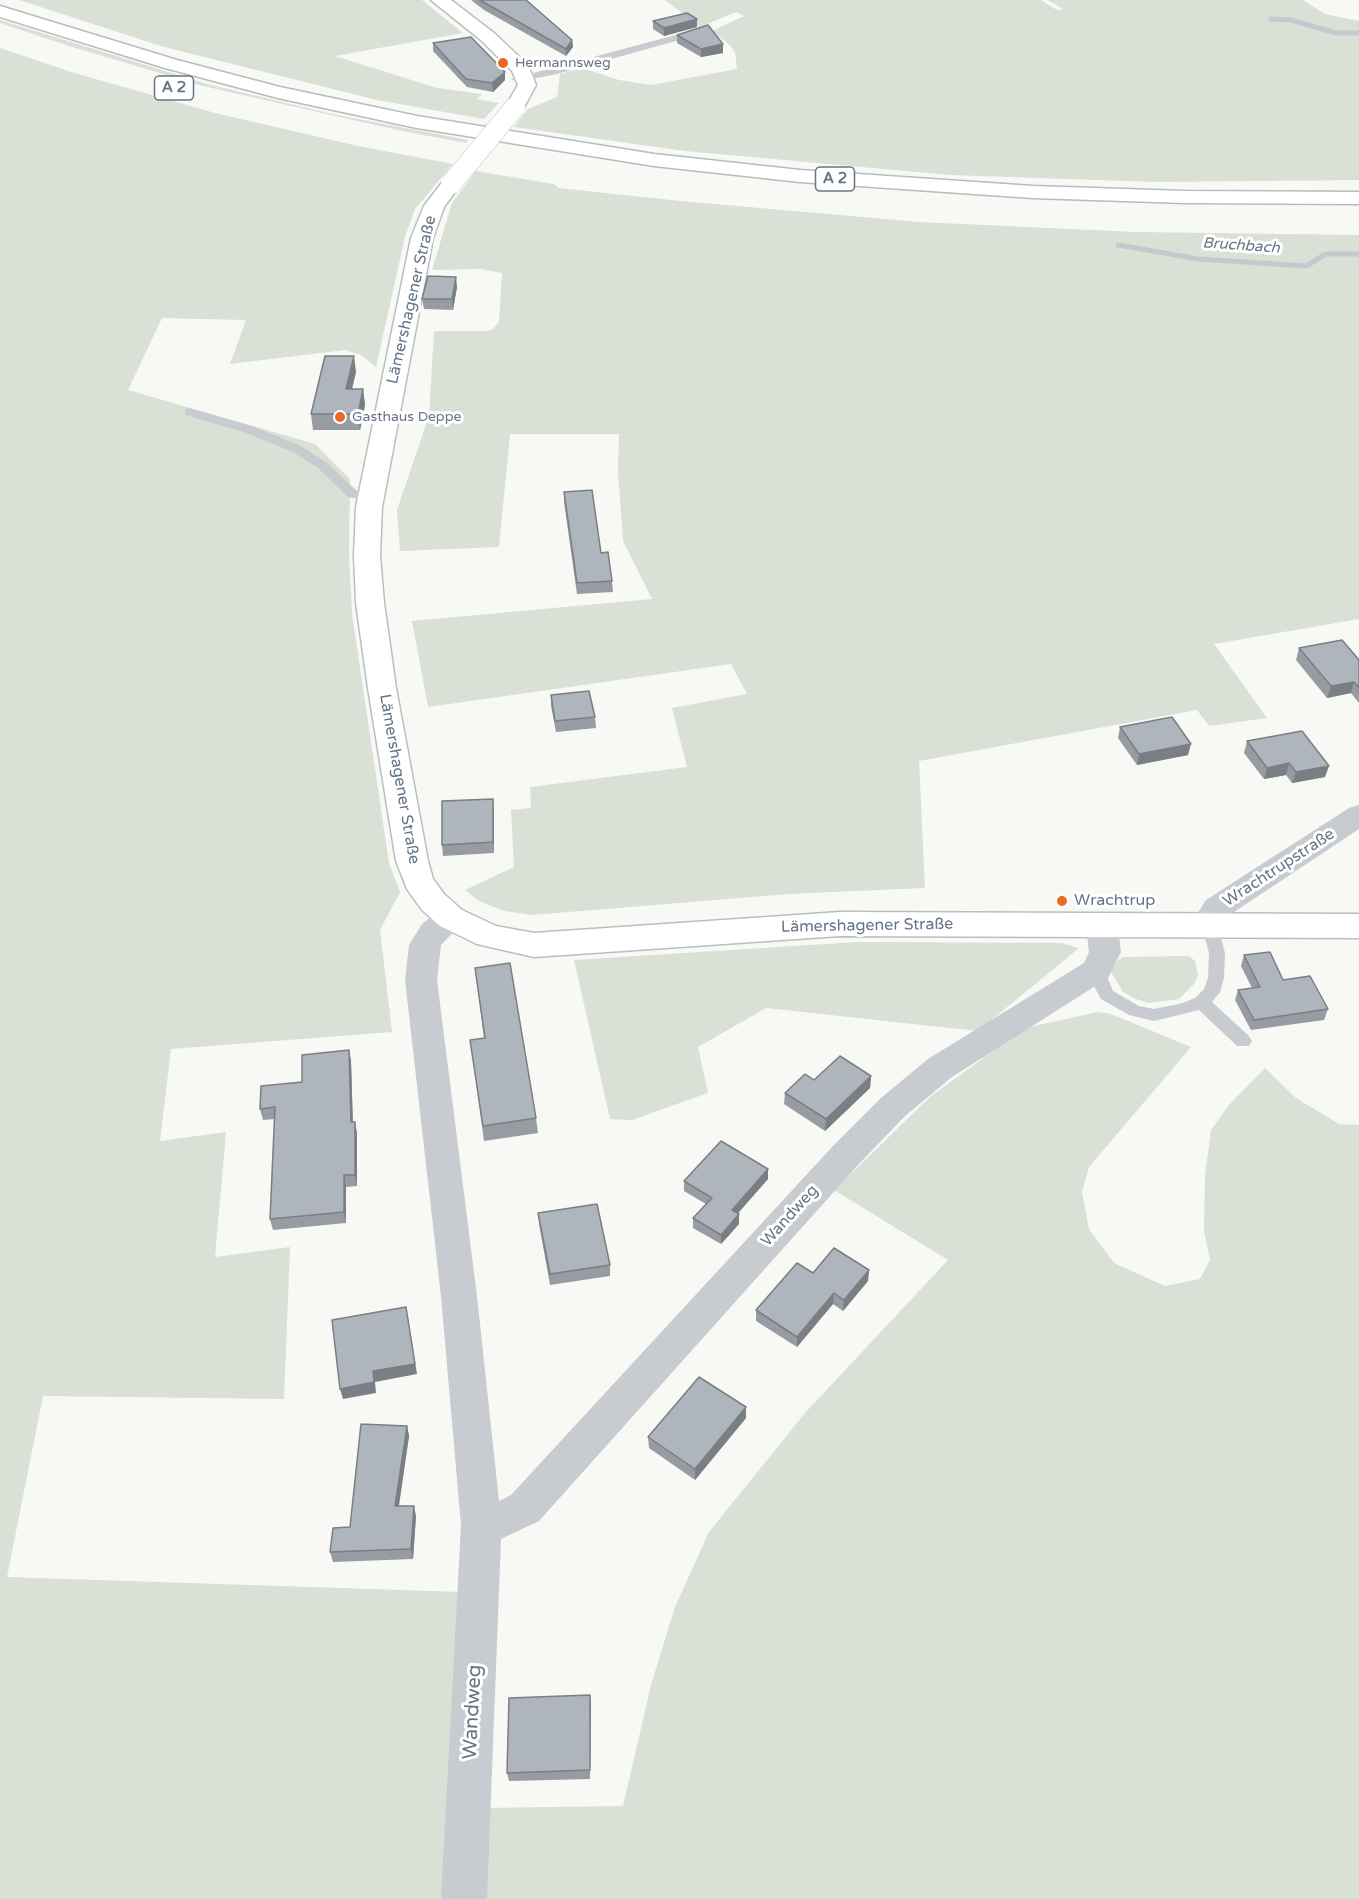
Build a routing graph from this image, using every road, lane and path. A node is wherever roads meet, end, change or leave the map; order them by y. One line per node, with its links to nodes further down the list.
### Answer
1 (440, 0): 4 (main road)
2 (0, 10): 9 (main road, A 2)
3 (702, 31): 4 (lane)
4 (521, 78): 11 (main road, Lämershagener Straße, bridge)
5 (459, 151): 6 (main road)
6 (501, 158)
7 (644, 179): 8 (main road)
8 (675, 183)
9 (1359, 198)
10 (189, 412): 11 (lane)
11 (372, 498): 13 (main road, Lämershagener Straße)
12 (1359, 815): 16 (street, Wrachtrupstraße)
13 (451, 918): 14 (main road, Lämershagener Straße); 20 (street, Wandweg)
14 (1102, 926): 16 (main road, Lämershagener Straße); 17 (street)
15 (1359, 926): 16 (main road, Lämershagener Straße)
16 (1210, 927): 18 (lane)
17 (1097, 970): 18 (lane); 20 (street, Wandweg)
18 (1201, 1002): 19 (lane)
19 (1242, 1041)
20 (481, 1525): 21 (street, Wandweg)
21 (464, 1899)

